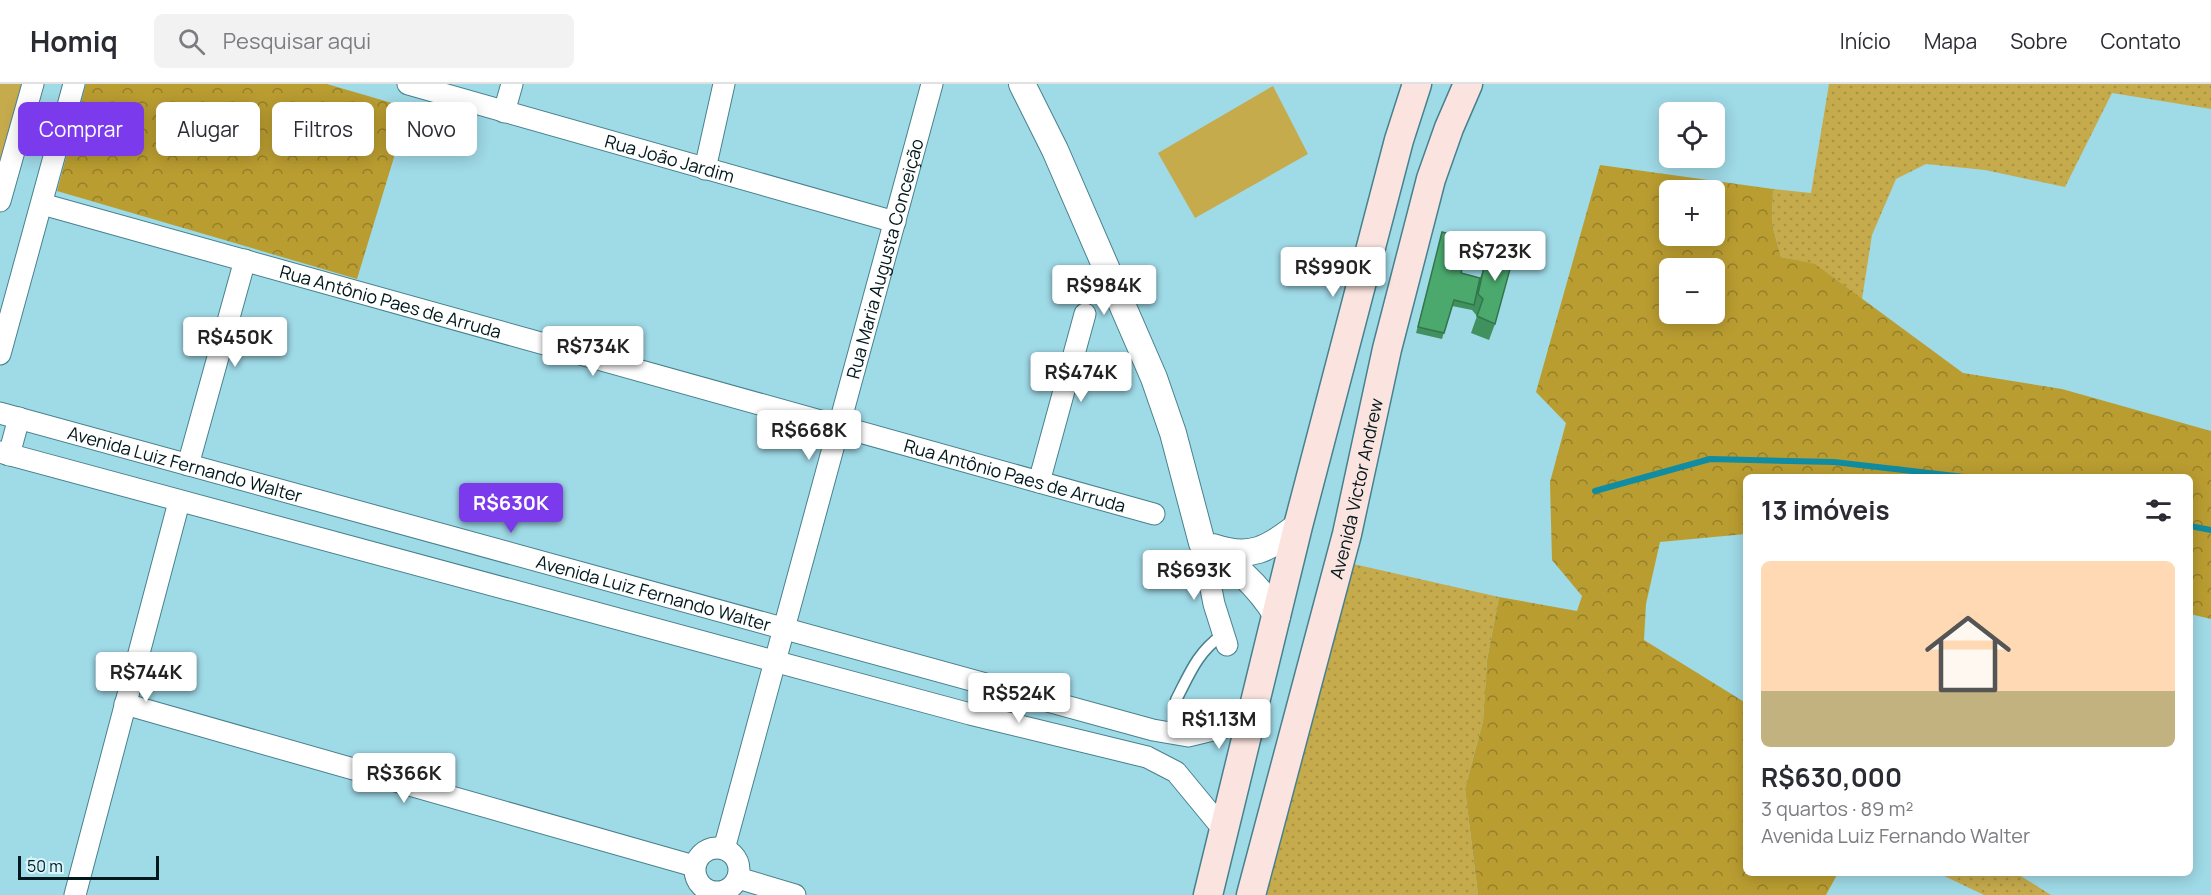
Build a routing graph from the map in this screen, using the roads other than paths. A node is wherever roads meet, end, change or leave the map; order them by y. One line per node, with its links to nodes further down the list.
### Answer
1 (33, 84): 12 (street)
2 (74, 84): 13 (street)
3 (408, 84): 10 (street, Rua João Jardim)
4 (512, 84): 10 (street)
5 (724, 84): 11 (street)
6 (932, 84): 14 (street, Rua Maria Augusta Conceição)
7 (1022, 84): 26 (street)
8 (1417, 84): 25 (main road)
9 (1468, 84): 44 (main road, Avenida Victor Andrew)
10 (504, 112): 11 (street, Rua João Jardim)
11 (705, 169): 14 (street, Rua João Jardim)
12 (0, 201)
13 (42, 204): 15 (street, Rua Antônio Paes de Arruda); 17 (street)
14 (895, 222): 19 (street, Rua Maria Augusta Conceição)
15 (245, 260): 19 (street, Rua Antônio Paes de Arruda); 21 (street)
16 (1085, 314): 22 (street)
17 (0, 354)
18 (9, 415): 20 (street, Avenida Luiz Fernando Walter); 21 (street, Avenida Luiz Fernando Walter)
19 (839, 426): 22 (street, Rua Antônio Paes de Arruda); 28 (street, Rua Maria Augusta Conceição)
20 (5, 453): 23 (street, Avenida Luiz Fernando Walter)
21 (188, 465): 28 (street, Avenida Luiz Fernando Walter)
22 (1039, 482): 24 (street, Rua Antônio Paes de Arruda)
23 (179, 501): 30 (street, Avenida Luiz Fernando Walter); 33 (street)
24 (1154, 514)
25 (1298, 526): 26 (street); 27 (main road)
26 (1202, 543): 27 (street); 29 (street)
27 (1277, 616): 35 (main road)
28 (783, 629): 30 (street, Rua Maria Augusta Conceição); 31 (street, Avenida Luiz Fernando Walter)
29 (1225, 640): 32 (lane)
30 (775, 661): 34 (street, Avenida Luiz Fernando Walter); 37 (street, Rua Maria Augusta Conceição)
31 (1011, 692): 34 (street, Avenida Luiz Fernando Walter); 35 (street, Avenida Luiz Fernando Walter)
32 (1176, 699)
33 (125, 704): 38 (street); 41 (street)
34 (970, 714): 36 (street, Avenida Luiz Fernando Walter)
35 (1250, 721): 36 (main road)
36 (1223, 829): 43 (main road)
37 (724, 849): 38 (street); 39 (street)
38 (694, 866): 40 (street)
39 (738, 878): 40 (street); 42 (street)
40 (714, 894)
41 (75, 895)
42 (795, 895)
43 (1208, 895)
44 (1251, 895)

